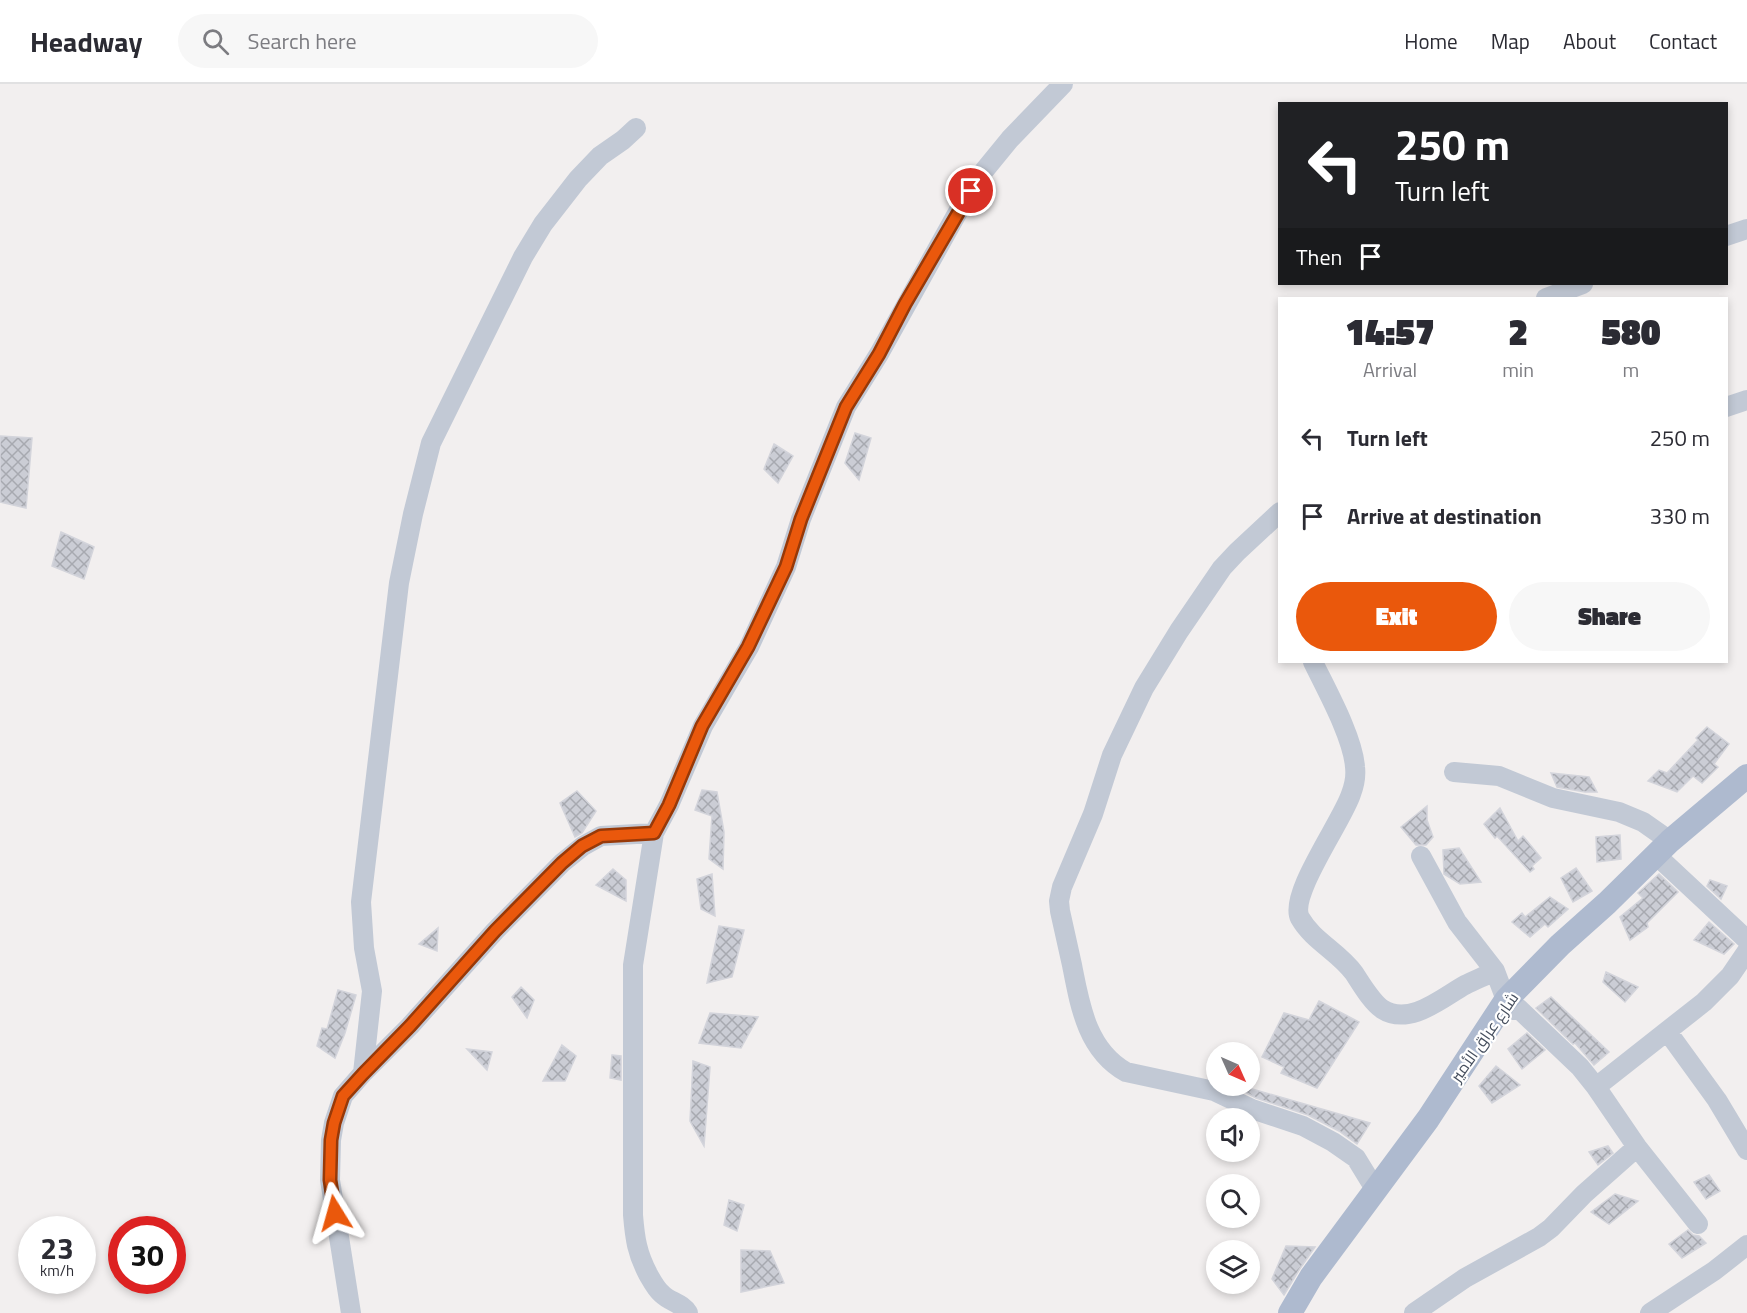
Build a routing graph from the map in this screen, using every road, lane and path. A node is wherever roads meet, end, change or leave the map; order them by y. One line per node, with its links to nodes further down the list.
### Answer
1 (1063, 84): 13 (street)
2 (636, 128): 21 (street)
3 (1747, 229): 4 (street)
4 (1728, 235)
5 (1580, 285): 6 (street)
6 (1549, 297)
7 (1747, 400): 8 (street)
8 (1728, 406)
9 (1278, 514): 25 (street)
10 (1312, 663): 18 (street)
11 (1454, 772): 14 (street)
12 (1747, 776): 14 (main road, شارع عراق الأمير)
13 (654, 833): 21 (street); 29 (street)
14 (1663, 848): 16 (street); 19 (main road, شارع عراق الأمير)
15 (1421, 856): 18 (street)
16 (1747, 940)
17 (1747, 951): 20 (street)
18 (1495, 971): 19 (street)
19 (1502, 1006): 22 (street); 25 (main road, شارع عراق الأمير)
20 (1667, 1031): 22 (street); 24 (street)
21 (363, 1074): 28 (street)
22 (1596, 1087): 23 (street)
23 (1637, 1147): 26 (street); 31 (street)
24 (1747, 1150)
25 (1375, 1189): 30 (main road, شارع عراق الأمير)
26 (1698, 1224)
27 (1747, 1245): 32 (street)
28 (351, 1313)
29 (688, 1313)
30 (1290, 1313)
31 (1414, 1313)
32 (1650, 1313)

